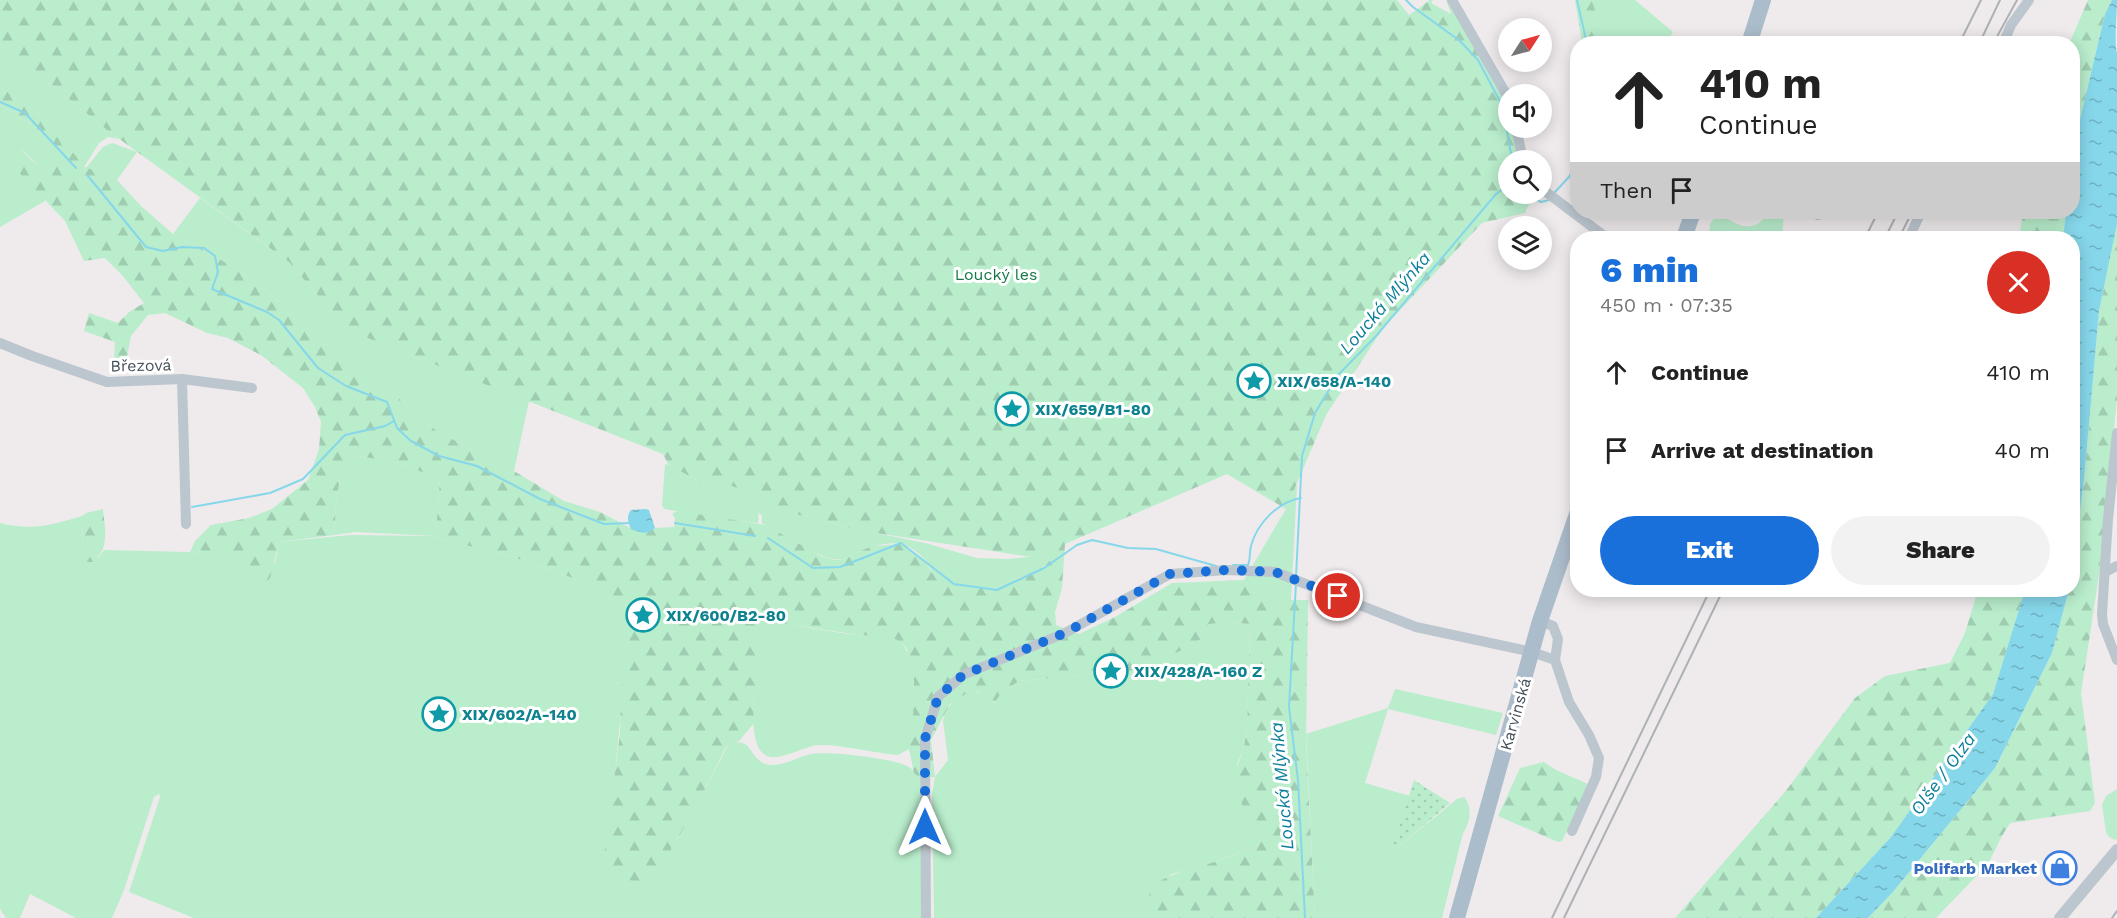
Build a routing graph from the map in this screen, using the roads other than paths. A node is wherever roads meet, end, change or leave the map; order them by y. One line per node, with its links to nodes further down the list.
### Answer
1 (1452, 0): 6 (street)
2 (1763, 0): 4 (main road)
3 (2029, 0): 5 (street)
4 (1752, 36)
5 (2007, 36)
6 (1500, 84)
7 (1552, 197): 8 (street)
8 (1570, 211)
9 (1581, 219): 10 (street)
10 (1597, 231)
11 (0, 343): 12 (street, Březová)
12 (182, 379): 13 (street, Březová); 15 (street)
13 (252, 388)
14 (2117, 433): 18 (street)
15 (186, 524)
16 (1570, 534): 19 (main road, Karvinská)
17 (2117, 566): 18 (street)
18 (2105, 572): 22 (street)
19 (1540, 621): 20 (main road, Karvinská); 21 (street)
20 (1532, 652): 21 (street); 25 (street); 26 (main road, Karvinská)
21 (1555, 660): 23 (street)
22 (2117, 660)
23 (1572, 831)
24 (2117, 850): 27 (street)
25 (926, 918)
26 (1457, 918)
27 (2060, 918)

